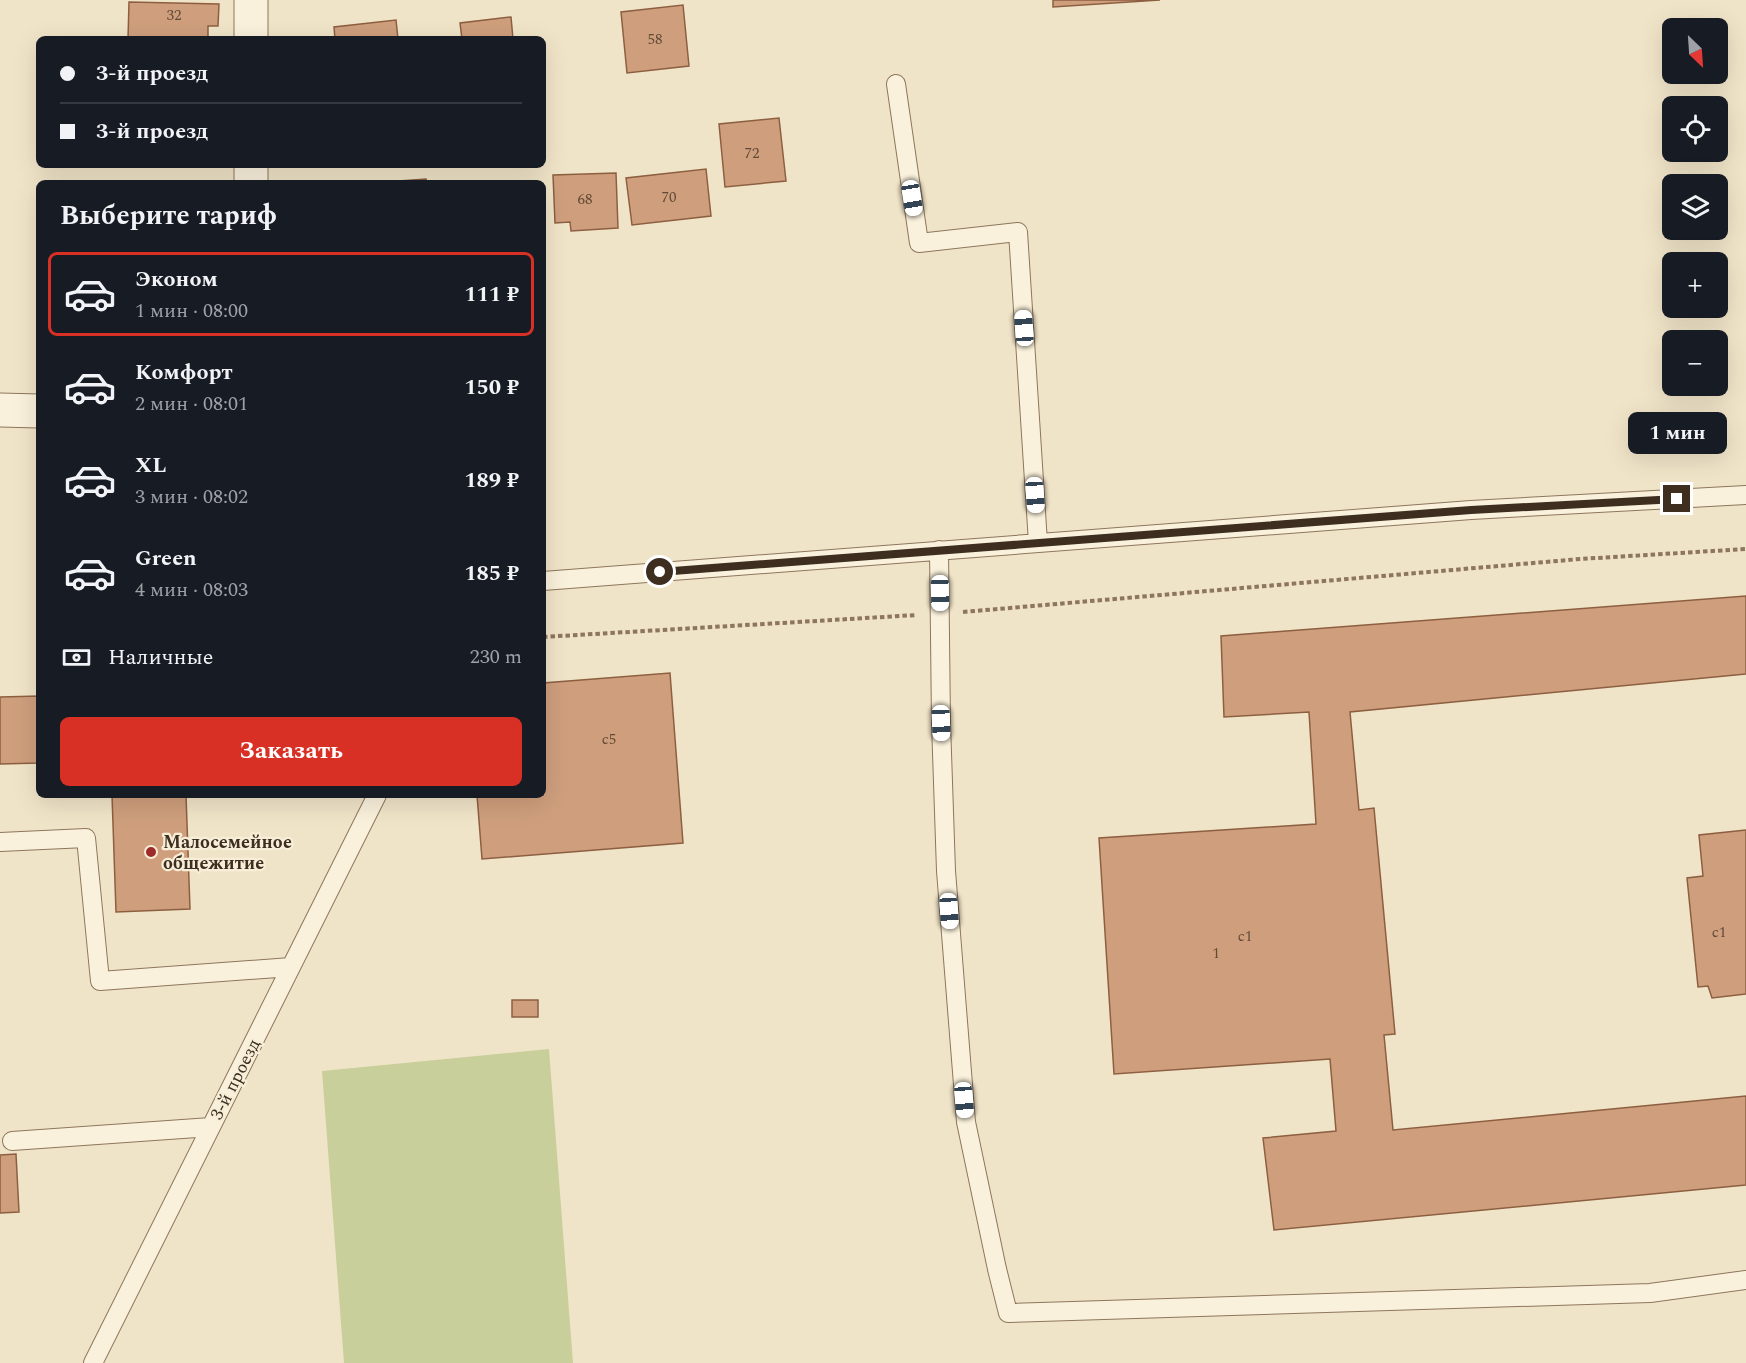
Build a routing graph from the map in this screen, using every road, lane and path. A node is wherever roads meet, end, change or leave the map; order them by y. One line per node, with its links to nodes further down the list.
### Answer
1 (251, 0): 2 (street)
2 (251, 36)
3 (896, 84): 7 (lane)
4 (0, 410): 5 (street)
5 (36, 411)
6 (1746, 495): 7 (lane)
7 (1038, 543): 9 (lane)
8 (1746, 549): 11 (path)
9 (939, 550): 10 (lane); 11 (lane)
10 (546, 581)
11 (940, 614): 12 (path); 18 (lane)
12 (546, 637)
13 (376, 798): 15 (lane, 3-й проезд)
14 (0, 842): 15 (lane)
15 (291, 968): 16 (lane, 3-й проезд)
16 (211, 1127): 17 (lane); 19 (lane, 3-й проезд)
17 (12, 1141)
18 (1746, 1280)
19 (93, 1363)

